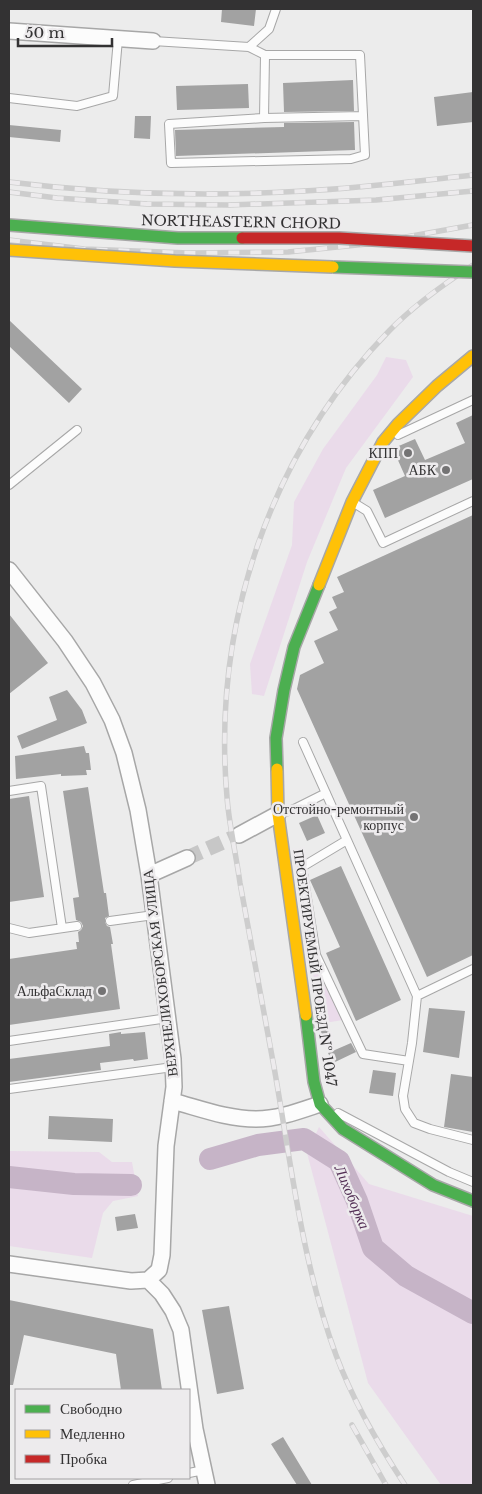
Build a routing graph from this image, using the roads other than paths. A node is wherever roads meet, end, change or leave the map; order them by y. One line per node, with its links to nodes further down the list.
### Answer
1 (276, 9): 5 (lane)
2 (9, 31): 3 (street)
3 (118, 39): 4 (street); 7 (lane)
4 (153, 41): 5 (lane)
5 (249, 47): 6 (lane)
6 (265, 55): 8 (lane); 9 (lane)
7 (9, 98)
8 (364, 116): 9 (lane); 9 (lane)
9 (264, 118)
10 (9, 224): 11 (street, NORTHEASTERN CHORD, bridge)
11 (473, 246)
12 (9, 250): 13 (street, bridge)
13 (473, 272)
14 (473, 356): 17 (street, ПРОЕКТИРУЕМЫЙ ПРОЕЗД № 1047)
15 (473, 400): 17 (lane)
16 (77, 430): 18 (lane)
17 (383, 442): 20 (street, ПРОЕКТИРУЕМЫЙ ПРОЕЗД № 1047)
18 (9, 485)
19 (473, 501): 20 (lane)
20 (352, 502): 25 (street, ПРОЕКТИРУЕМЫЙ ПРОЕЗД № 1047)
21 (9, 570): 29 (street, ВЕРХНЕЛИХОБОРСКАЯ УЛИЦА)
22 (303, 742): 24 (lane)
23 (9, 791): 34 (lane)
24 (326, 794): 25 (lane); 27 (lane)
25 (278, 814): 26 (street); 43 (street, ПРОЕКТИРУЕМЫЙ ПРОЕЗД № 1047)
26 (239, 835)
27 (347, 840): 36 (lane); 39 (lane)
28 (187, 858): 29 (street)
29 (148, 875): 30 (street, ВЕРХНЕЛИХОБОРСКАЯ УЛИЦА)
30 (154, 915): 31 (lane); 37 (street, ВЕРХНЕЛИХОБОРСКАЯ УЛИЦА)
31 (110, 921)
32 (77, 926): 34 (lane)
33 (9, 928): 34 (lane)
34 (62, 928)
35 (473, 969): 36 (lane)
36 (417, 996): 39 (lane)
37 (168, 1018): 38 (lane); 40 (street, ВЕРХНЕЛИХОБОРСКАЯ УЛИЦА)
38 (9, 1041)
39 (409, 1061): 44 (lane)
40 (173, 1067): 41 (lane); 42 (street, ВЕРХНЕЛИХОБОРСКАЯ УЛИЦА)
41 (9, 1089)
42 (172, 1101): 43 (street); 48 (street, ВЕРХНЕЛИХОБОРСКАЯ УЛИЦА)
43 (320, 1104): 45 (lane); 46 (street)
44 (473, 1140)
45 (473, 1182)
46 (473, 1201)
47 (9, 1264): 48 (street)
48 (148, 1280): 49 (street)
49 (189, 1389)
50 (190, 1394): 51 (street)
51 (204, 1470): 52 (lane); 55 (street)
52 (190, 1473)
53 (163, 1479): 54 (lane)
54 (133, 1485)
55 (207, 1485)

